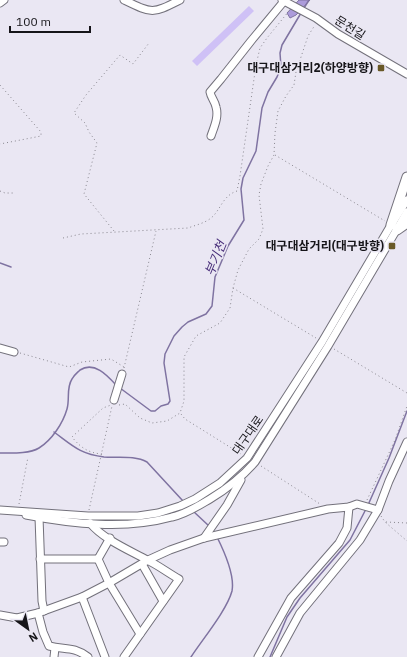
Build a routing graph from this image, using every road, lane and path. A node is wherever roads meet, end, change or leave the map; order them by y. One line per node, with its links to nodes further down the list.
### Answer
1 (4, 0): 5 (street)
2 (124, 0): 3 (street)
3 (180, 0)
4 (284, 0): 6 (street, 문천길); 11 (street)
5 (0, 3)
6 (294, 6): 7 (street, 문천길); 21 (path)
7 (317, 19): 9 (street, 문천길); 13 (path)
8 (149, 43): 22 (path)
9 (407, 74)
10 (0, 85): 12 (path)
11 (211, 136)
12 (0, 144)
13 (274, 154): 20 (path); 27 (path)
14 (407, 177): 20 (main road)
15 (0, 192): 16 (path)
16 (14, 193)
17 (407, 200): 20 (street, 대구대로)
18 (407, 212): 20 (street, 대구대로)
19 (407, 223): 20 (main road)
20 (394, 227): 32 (street, 대구대로); 37 (street, 대구대로)
21 (156, 230): 22 (path); 25 (path)
22 (114, 231): 23 (path)
23 (63, 238)
24 (0, 348): 25 (street)
25 (17, 352)
26 (122, 374): 27 (street)
27 (116, 402)
28 (407, 406): 35 (path)
29 (407, 442): 35 (street)
30 (102, 456): 30 (path); 37 (path)
31 (28, 457): 33 (path)
32 (245, 473): 41 (street, 대구대로); 43 (street)
33 (19, 506)
34 (349, 507): 35 (street); 43 (street); 59 (street)
35 (370, 507): 39 (path); 60 (street)
36 (0, 510): 37 (street, 대구대로); 38 (street, 대구대로)
37 (88, 516): 41 (street)
38 (39, 517): 41 (street, 대구대로); 45 (street)
39 (385, 522): 40 (path); 44 (path)
40 (407, 523)
41 (91, 524): 42 (street)
42 (110, 538): 46 (street); 47 (street)
43 (204, 538): 47 (street)
44 (407, 541)
45 (40, 559): 46 (street); 51 (street)
46 (98, 559): 48 (street)
47 (145, 562): 48 (street); 50 (street); 50 (street)
48 (109, 583): 49 (street); 53 (street)
49 (82, 597): 51 (street); 57 (street)
50 (163, 601): 53 (street)
51 (41, 612): 52 (street); 54 (street)
52 (0, 615)
53 (140, 634): 58 (street)
54 (55, 648): 55 (street); 56 (street)
55 (54, 657)
56 (88, 657)
57 (105, 657)
58 (124, 657)
59 (258, 657)
60 (276, 657)

